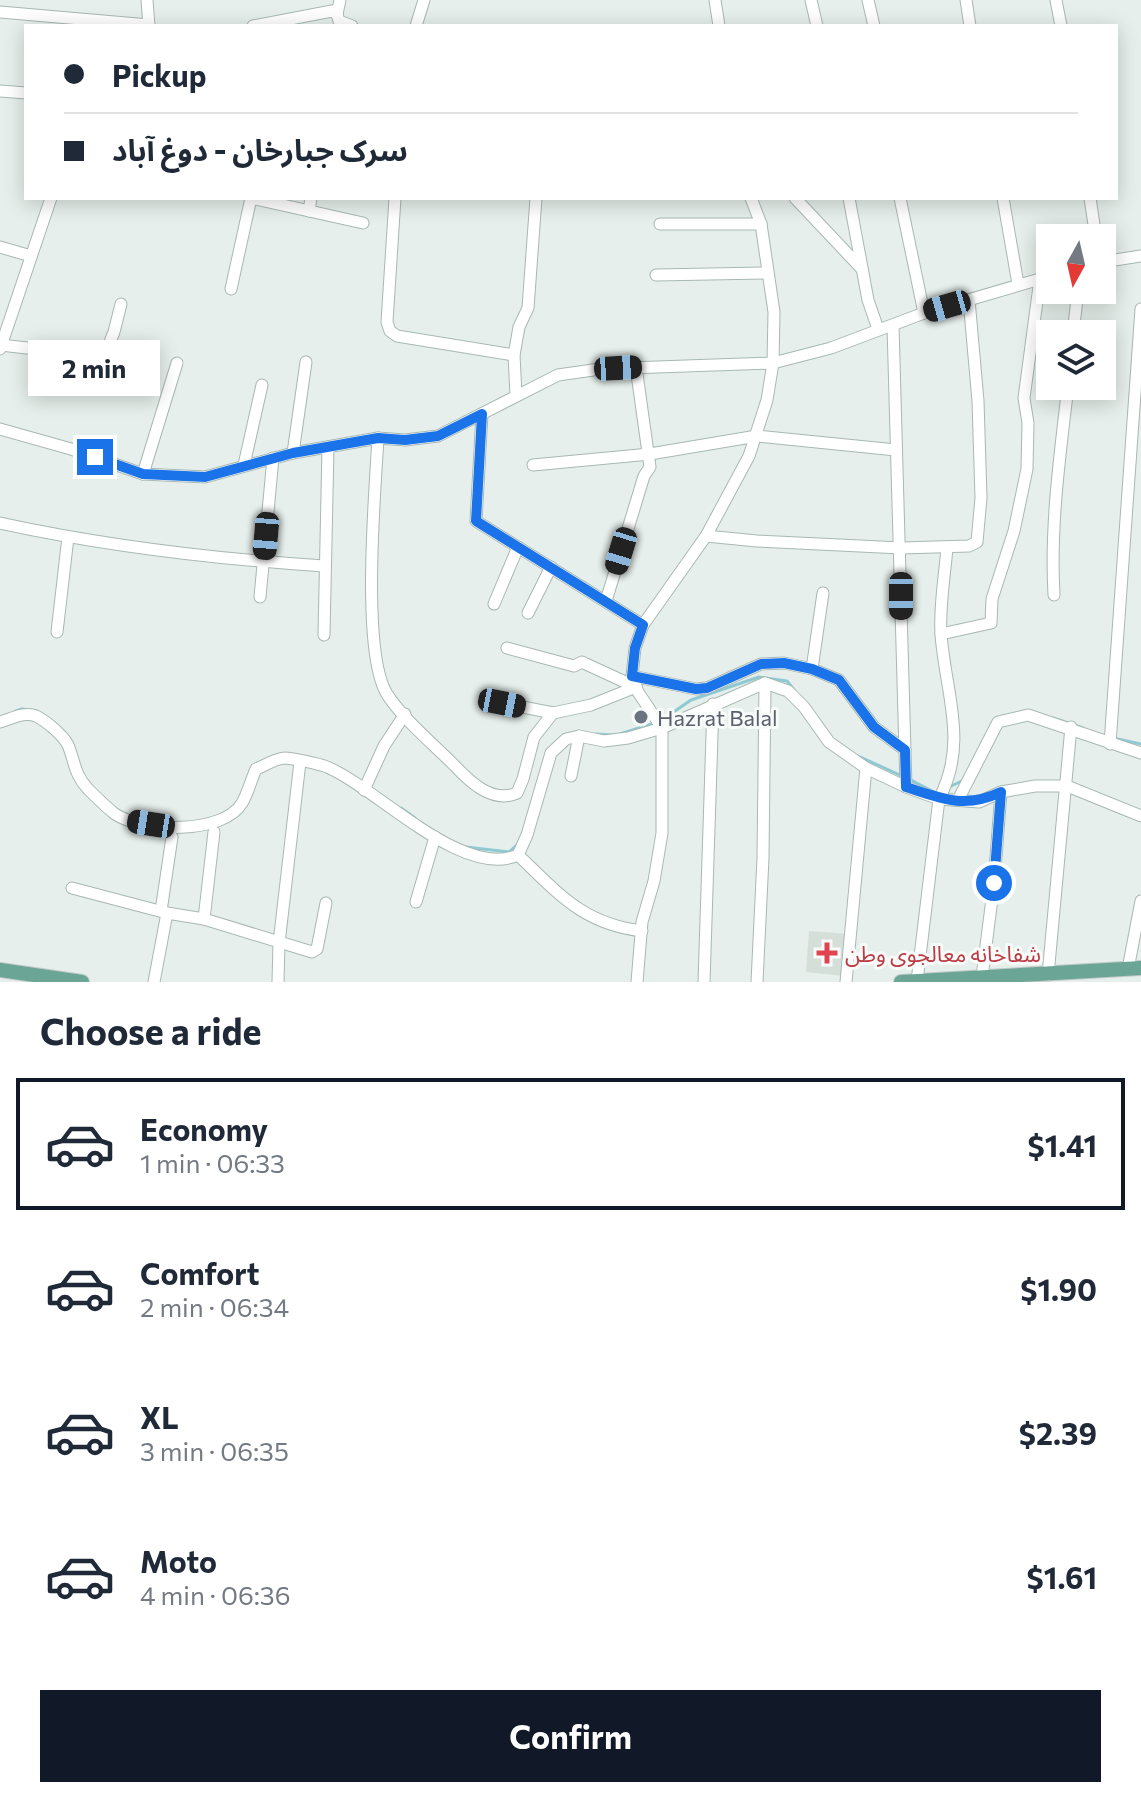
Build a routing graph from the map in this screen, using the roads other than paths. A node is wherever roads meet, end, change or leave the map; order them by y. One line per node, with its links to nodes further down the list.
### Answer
1 (147, 0): 12 (street)
2 (340, 0): 10 (street)
3 (424, 0): 15 (street)
4 (715, 0): 16 (street)
5 (811, 0): 17 (street)
6 (868, 0): 18 (street)
7 (966, 0): 19 (street)
8 (1056, 0): 20 (street)
9 (0, 12): 11 (street)
10 (337, 14): 13 (street); 14 (street)
11 (128, 24)
12 (149, 24)
13 (268, 24)
14 (347, 24)
15 (417, 24)
16 (719, 24)
17 (817, 24)
18 (874, 24)
19 (970, 24)
20 (1061, 24)
21 (0, 91): 22 (street)
22 (24, 93)
23 (50, 200): 41 (street)
24 (249, 200): 49 (street)
25 (254, 200): 35 (street)
26 (311, 200): 35 (street)
27 (395, 200): 58 (street)
28 (536, 200): 58 (street)
29 (752, 200): 38 (street)
30 (797, 200): 44 (street)
31 (849, 200): 44 (street)
32 (900, 200): 54 (street)
33 (1003, 200): 48 (street)
34 (1090, 200): 39 (street)
35 (309, 211): 36 (street)
36 (363, 223)
37 (660, 224): 38 (street)
38 (761, 224): 45 (street)
39 (1094, 224)
40 (0, 247): 41 (street)
41 (31, 256): 57 (street)
42 (1141, 256): 43 (street)
43 (1116, 260)
44 (861, 269): 56 (street)
45 (766, 273): 46 (street); 61 (street)
46 (656, 275)
47 (1036, 279): 48 (street)
48 (1018, 284): 50 (street)
49 (231, 289)
50 (969, 300): 54 (street); 82 (street)
51 (121, 304): 57 (street)
52 (1040, 304): 95 (street)
53 (1141, 309): 109 (street)
54 (924, 313): 55 (street)
55 (893, 326): 56 (street); 71 (street)
56 (878, 329): 61 (street)
57 (1, 347)
58 (514, 355): 64 (street)
59 (306, 362): 72 (street)
60 (177, 363): 77 (street)
61 (773, 363): 62 (street); 68 (street)
62 (636, 367): 64 (street); 73 (street)
63 (262, 385): 75 (street)
64 (516, 395): 66 (street)
65 (1067, 400): 88 (street)
66 (482, 414): 69 (street); 81 (street)
67 (0, 429): 77 (street)
68 (757, 436): 71 (street); 73 (street); 79 (street)
69 (378, 438): 70 (street); 104 (street)
70 (328, 447): 72 (street); 85 (street)
71 (896, 450): 83 (street)
72 (293, 453): 74 (street)
73 (650, 454): 76 (street); 90 (street)
74 (273, 458): 75 (street); 84 (street)
75 (244, 465): 77 (street)
76 (533, 465)
77 (143, 474)
78 (0, 523): 80 (street)
79 (706, 536): 83 (street); 93 (street)
80 (68, 537): 84 (street); 94 (street)
81 (518, 547): 86 (street); 91 (street)
82 (947, 547): 83 (street); 95 (street)
83 (901, 548): 110 (street)
84 (263, 562): 85 (street); 89 (street)
85 (324, 566): 96 (street)
86 (551, 567): 90 (street); 92 (street)
87 (823, 593): 98 (street)
88 (1054, 595)
89 (260, 597)
90 (606, 601): 93 (street)
91 (494, 604)
92 (528, 613)
93 (643, 625): 99 (street)
94 (57, 632)
95 (941, 634): 119 (street)
96 (324, 635)
97 (507, 648): 99 (street)
98 (812, 669): 99 (street); 110 (street)
99 (634, 681): 103 (street); 107 (street)
100 (765, 683): 102 (street); 113 (street); 144 (street)
101 (502, 703): 103 (street)
102 (713, 704): 107 (street); 143 (street)
103 (553, 713): 104 (street)
104 (405, 714): 117 (street)
105 (0, 722): 112 (street)
106 (1071, 727): 109 (street); 115 (street); 120 (street)
107 (662, 728): 108 (street); 132 (street)
108 (579, 736): 114 (street); 125 (street)
109 (1110, 744): 111 (street)
110 (905, 750): 116 (street)
111 (1141, 753)
112 (300, 762): 117 (street); 133 (street)
113 (866, 768): 116 (street); 145 (street)
114 (571, 776)
115 (1067, 786): 118 (street); 121 (street); 136 (street)
116 (906, 787): 119 (street)
117 (364, 790): 124 (street)
118 (1001, 792): 120 (street); 137 (street)
119 (939, 799): 120 (street); 138 (street)
120 (958, 800)
121 (1141, 816)
122 (214, 832): 131 (street)
123 (172, 837): 130 (street)
124 (435, 837): 125 (street); 128 (street)
125 (518, 855): 132 (street)
126 (72, 888): 130 (street)
127 (1141, 901): 134 (street)
128 (416, 902)
129 (326, 903): 133 (street)
130 (164, 912): 131 (street); 140 (street)
131 (204, 919): 133 (street)
132 (642, 931): 142 (street)
133 (279, 943): 141 (street)
134 (1134, 968): 136 (main road)
135 (0, 970): 139 (main road)
136 (1048, 975): 137 (main road)
137 (982, 977): 138 (main road)
138 (917, 981): 146 (main road)
139 (82, 982)
140 (154, 982)
141 (278, 982)
142 (637, 982)
143 (704, 982)
144 (757, 982)
145 (846, 982)
146 (901, 982)

